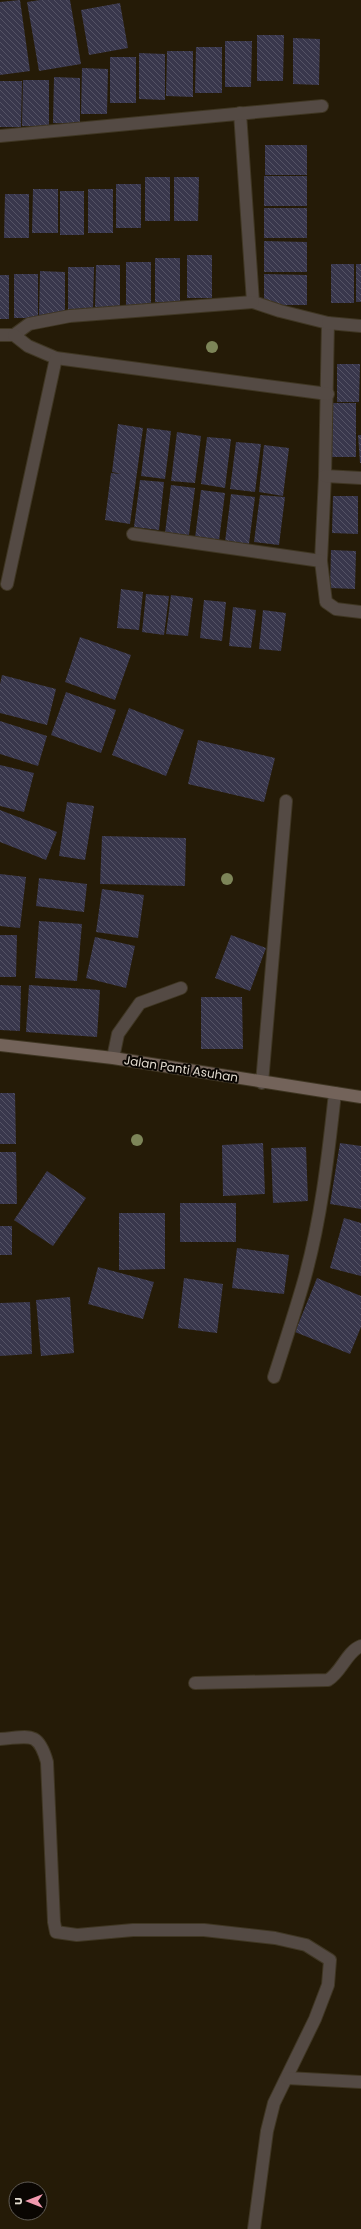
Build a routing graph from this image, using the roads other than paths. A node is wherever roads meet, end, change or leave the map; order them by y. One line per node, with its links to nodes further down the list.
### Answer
1 (322, 106): 2 (street)
2 (240, 113): 3 (street); 4 (street)
3 (0, 136)
4 (253, 302): 5 (street); 8 (street)
5 (328, 323): 6 (street); 10 (street)
6 (361, 326)
7 (0, 335): 8 (street)
8 (14, 335): 9 (street)
9 (56, 358): 10 (street); 15 (street)
10 (328, 394): 11 (street)
11 (325, 476): 12 (street); 14 (street)
12 (361, 478)
13 (133, 534): 14 (street)
14 (321, 561): 16 (street)
15 (7, 584)
16 (361, 612)
17 (286, 801): 21 (street)
18 (181, 988): 20 (street)
19 (0, 1045): 20 (street, Jalan Panti Asuhan)
20 (113, 1058): 21 (street, Jalan Panti Asuhan)
21 (262, 1082): 22 (street, Jalan Panti Asuhan)
22 (335, 1093): 23 (street, Jalan Panti Asuhan); 24 (street)
23 (361, 1096)
24 (274, 1377)
25 (361, 1646): 26 (street)
26 (195, 1683)
27 (0, 1739): 28 (street)
28 (287, 2078): 29 (street); 30 (street)
29 (361, 2082)
30 (254, 2229)

